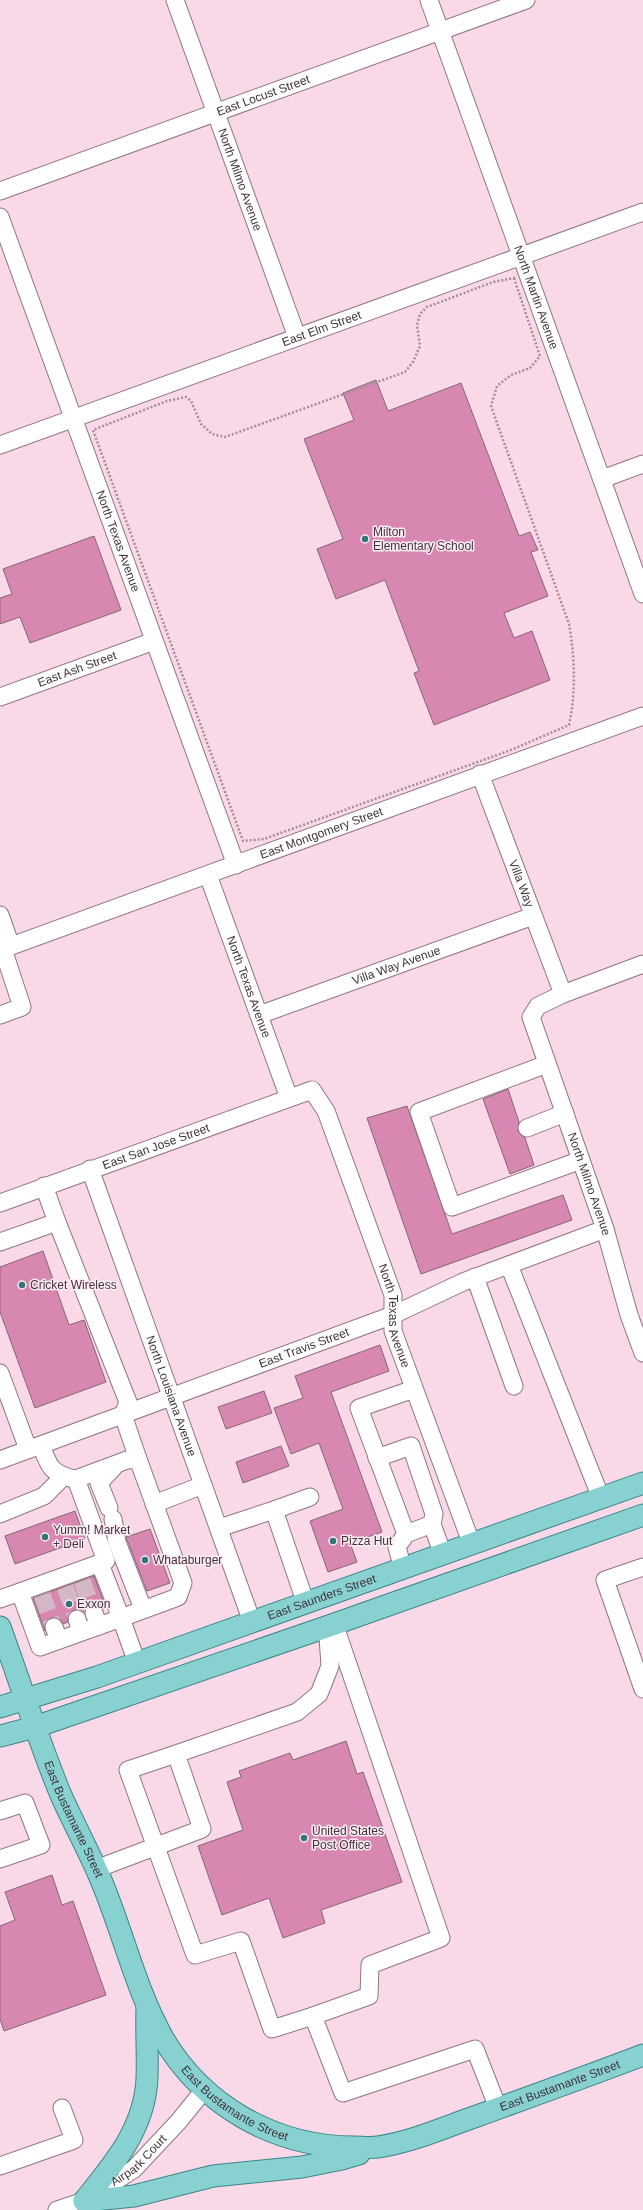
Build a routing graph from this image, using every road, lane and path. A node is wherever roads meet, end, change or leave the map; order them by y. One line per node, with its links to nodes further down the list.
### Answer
1 (175, 0): 5 (street, North Milmo Avenue)
2 (429, 0): 4 (street, North Martin Avenue)
3 (526, 0): 4 (street, East Locust Street)
4 (440, 31): 5 (street, East Locust Street); 9 (street, North Martin Avenue)
5 (216, 112): 6 (street, East Locust Street); 11 (street, North Milmo Avenue)
6 (0, 191)
7 (643, 212): 9 (street, East Elm Street)
8 (0, 217): 12 (street, North Texas Avenue)
9 (522, 256): 11 (street, East Elm Street); 15 (street, North Martin Avenue)
10 (420, 314): 10 (path)
11 (298, 337): 12 (street, East Elm Street)
12 (73, 418): 13 (street, East Elm Street); 17 (street, North Texas Avenue)
13 (0, 444)
14 (643, 464): 15 (street)
15 (602, 479): 16 (street, North Martin Avenue)
16 (643, 594)
17 (154, 641): 18 (street, East Ash Street); 21 (street, North Texas Avenue)
18 (0, 697)
19 (643, 716): 20 (street, East Montgomery Street)
20 (480, 774): 21 (street, East Montgomery Street); 24 (street, Villa Way)
21 (236, 865): 22 (street, East Montgomery Street)
22 (208, 875): 25 (street, East Montgomery Street); 29 (street, North Texas Avenue)
23 (0, 915): 25 (street)
24 (533, 916): 27 (street, Villa Way); 29 (street, Villa Way Avenue)
25 (5, 949): 28 (street)
26 (642, 968): 27 (street)
27 (562, 994): 30 (street, North Milmo Avenue)
28 (0, 1015)
29 (259, 1015): 32 (street, North Texas Avenue)
30 (547, 1064): 33 (street, North Milmo Avenue); 35 (street)
31 (312, 1090): 32 (street, East San Jose Street); 44 (street, North Texas Avenue)
32 (289, 1098): 36 (street, East San Jose Street)
33 (565, 1113): 34 (street); 35 (street, North Milmo Avenue)
34 (527, 1128)
35 (581, 1160): 40 (street, North Milmo Avenue)
36 (90, 1169): 37 (street, East San Jose Street); 49 (street, North Louisiana Avenue)
37 (44, 1186): 38 (street, East San Jose Street); 39 (street)
38 (0, 1203)
39 (57, 1222): 41 (street); 50 (street)
40 (605, 1229): 42 (street, East Travis Street); 45 (street, North Milmo Avenue)
41 (0, 1242)
42 (509, 1265): 43 (street, East Travis Street); 60 (street)
43 (475, 1278): 44 (street, East Travis Street); 47 (street)
44 (393, 1315): 48 (street, North Texas Avenue); 49 (street, East Travis Street)
45 (643, 1353)
46 (0, 1373): 51 (street)
47 (514, 1386)
48 (414, 1389): 52 (street); 69 (street, North Texas Avenue)
49 (173, 1397): 50 (street, East Travis Street); 58 (street, North Louisiana Avenue)
50 (123, 1415): 51 (street, East Travis Street); 53 (street)
51 (34, 1447): 54 (street, East Travis Street); 56 (street)
52 (377, 1458): 65 (street); 68 (street)
53 (138, 1459): 55 (street); 61 (street)
54 (0, 1460)
55 (117, 1464): 56 (street); 77 (street)
56 (70, 1478): 63 (street); 71 (street)
57 (643, 1483): 60 (main road, East Saunders Street)
58 (203, 1485): 61 (street); 66 (street, North Louisiana Avenue)
59 (310, 1497): 62 (street)
60 (601, 1498): 67 (main road, East Saunders Street)
61 (154, 1504): 77 (street)
62 (274, 1510): 66 (street); 76 (street)
63 (0, 1514)
64 (643, 1515): 80 (main road)
65 (432, 1524): 68 (street); 70 (street)
66 (219, 1528): 79 (street, North Louisiana Avenue)
67 (519, 1528): 69 (main road, East Saunders Street); 80 (main road)
68 (406, 1534): 73 (street)
69 (472, 1545): 70 (main road, East Saunders Street)
70 (443, 1555): 73 (main road, East Saunders Street)
71 (100, 1564): 74 (street); 78 (street)
72 (643, 1567): 83 (street)
73 (403, 1569): 76 (main road, East Saunders Street)
74 (20, 1592): 75 (street); 78 (street)
75 (0, 1599)
76 (306, 1604): 79 (main road, East Saunders Street)
77 (143, 1610): 78 (street)
78 (121, 1618): 82 (street)
79 (252, 1622): 82 (main road, East Saunders Street)
80 (329, 1626): 86 (main road); 88 (street); 94 (street)
81 (0, 1627): 84 (main road, East Bustamante Street)
82 (137, 1663): 84 (main road, East Saunders Street)
83 (643, 1689)
84 (26, 1700): 85 (main road, East Saunders Street); 86 (main road, East Bustamante Street)
85 (0, 1707)
86 (36, 1727): 87 (main road); 92 (main road, East Bustamante Street)
87 (0, 1736)
88 (176, 1754): 90 (street); 90 (street)
89 (0, 1812): 91 (street)
90 (157, 1846): 92 (street); 94 (street)
91 (0, 1859)
92 (96, 1869): 93 (main road, East Bustamante Street)
93 (147, 2004): 96 (main road, East Bustamante Street); 101 (main road)
94 (313, 2016): 98 (street)
95 (643, 2056): 98 (main road, East Bustamante Street)
96 (204, 2090): 99 (main road, East Bustamante Street); 101 (street, Airpark Court)
97 (62, 2108): 100 (street)
98 (498, 2108): 99 (main road, East Bustamante Street)
99 (378, 2147): 101 (main road)
100 (0, 2166)
101 (84, 2201): 102 (street, Airpark Court)
102 (57, 2210)

